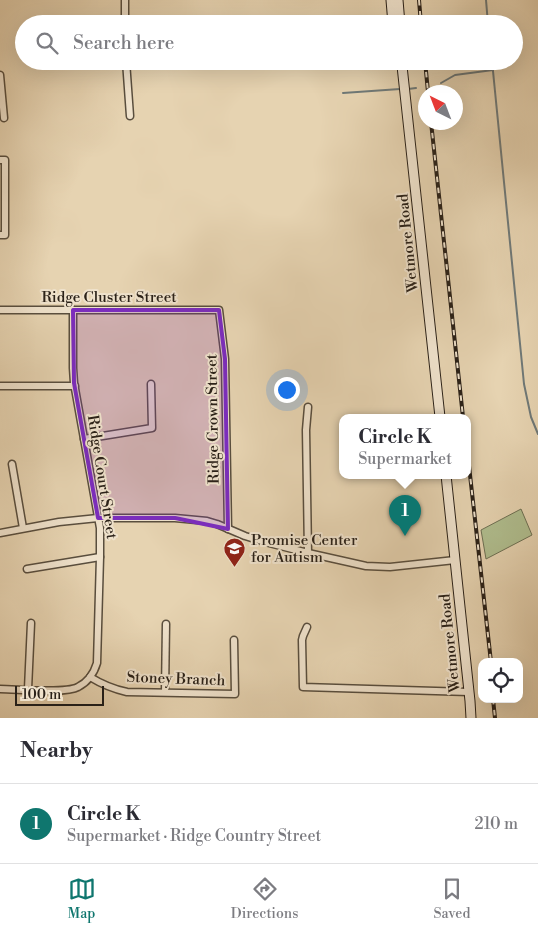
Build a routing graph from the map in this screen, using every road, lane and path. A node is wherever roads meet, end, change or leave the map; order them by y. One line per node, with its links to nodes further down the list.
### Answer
1 (125, 0): 4 (street)
2 (391, 0): 5 (main road)
3 (398, 0): 6 (main road)
4 (125, 15)
5 (392, 15)
6 (399, 15)
7 (127, 70): 10 (street)
8 (402, 70): 21 (main road, Wetmore Road)
9 (0, 75): 11 (street)
10 (130, 116)
11 (4, 118)
12 (3, 160): 13 (street)
13 (2, 235)
14 (0, 310): 15 (street, Ridge Cluster Street)
15 (73, 310): 16 (street, Ridge Cluster Street); 19 (street, Ridge Court Street)
16 (219, 310): 27 (street, Ridge Crown Street)
17 (151, 384): 22 (street)
18 (0, 386): 19 (street)
19 (75, 386): 22 (street, Ridge Court Street)
20 (308, 407): 29 (street)
21 (440, 414)
22 (84, 439): 25 (street, Ridge Court Street)
23 (12, 464): 26 (street)
24 (446, 479): 31 (main road, Wetmore Road)
25 (98, 518): 26 (street); 27 (street); 30 (street, Ridge Court Street)
26 (23, 528): 28 (street)
27 (228, 529): 29 (street)
28 (0, 532)
29 (308, 554): 31 (street)
30 (100, 557): 32 (street); 37 (street, Ridge Court Street)
31 (455, 560): 41 (main road, Wetmore Road)
32 (27, 569)
33 (31, 623): 39 (street)
34 (166, 624): 40 (street)
35 (307, 627): 41 (street)
36 (234, 640): 40 (street, Stoney Branch)
37 (90, 677): 39 (street); 40 (street, Stoney Branch)
38 (0, 688): 39 (street)
39 (28, 689)
40 (165, 692)
41 (469, 692): 42 (main road, Wetmore Road)
42 (471, 718)

